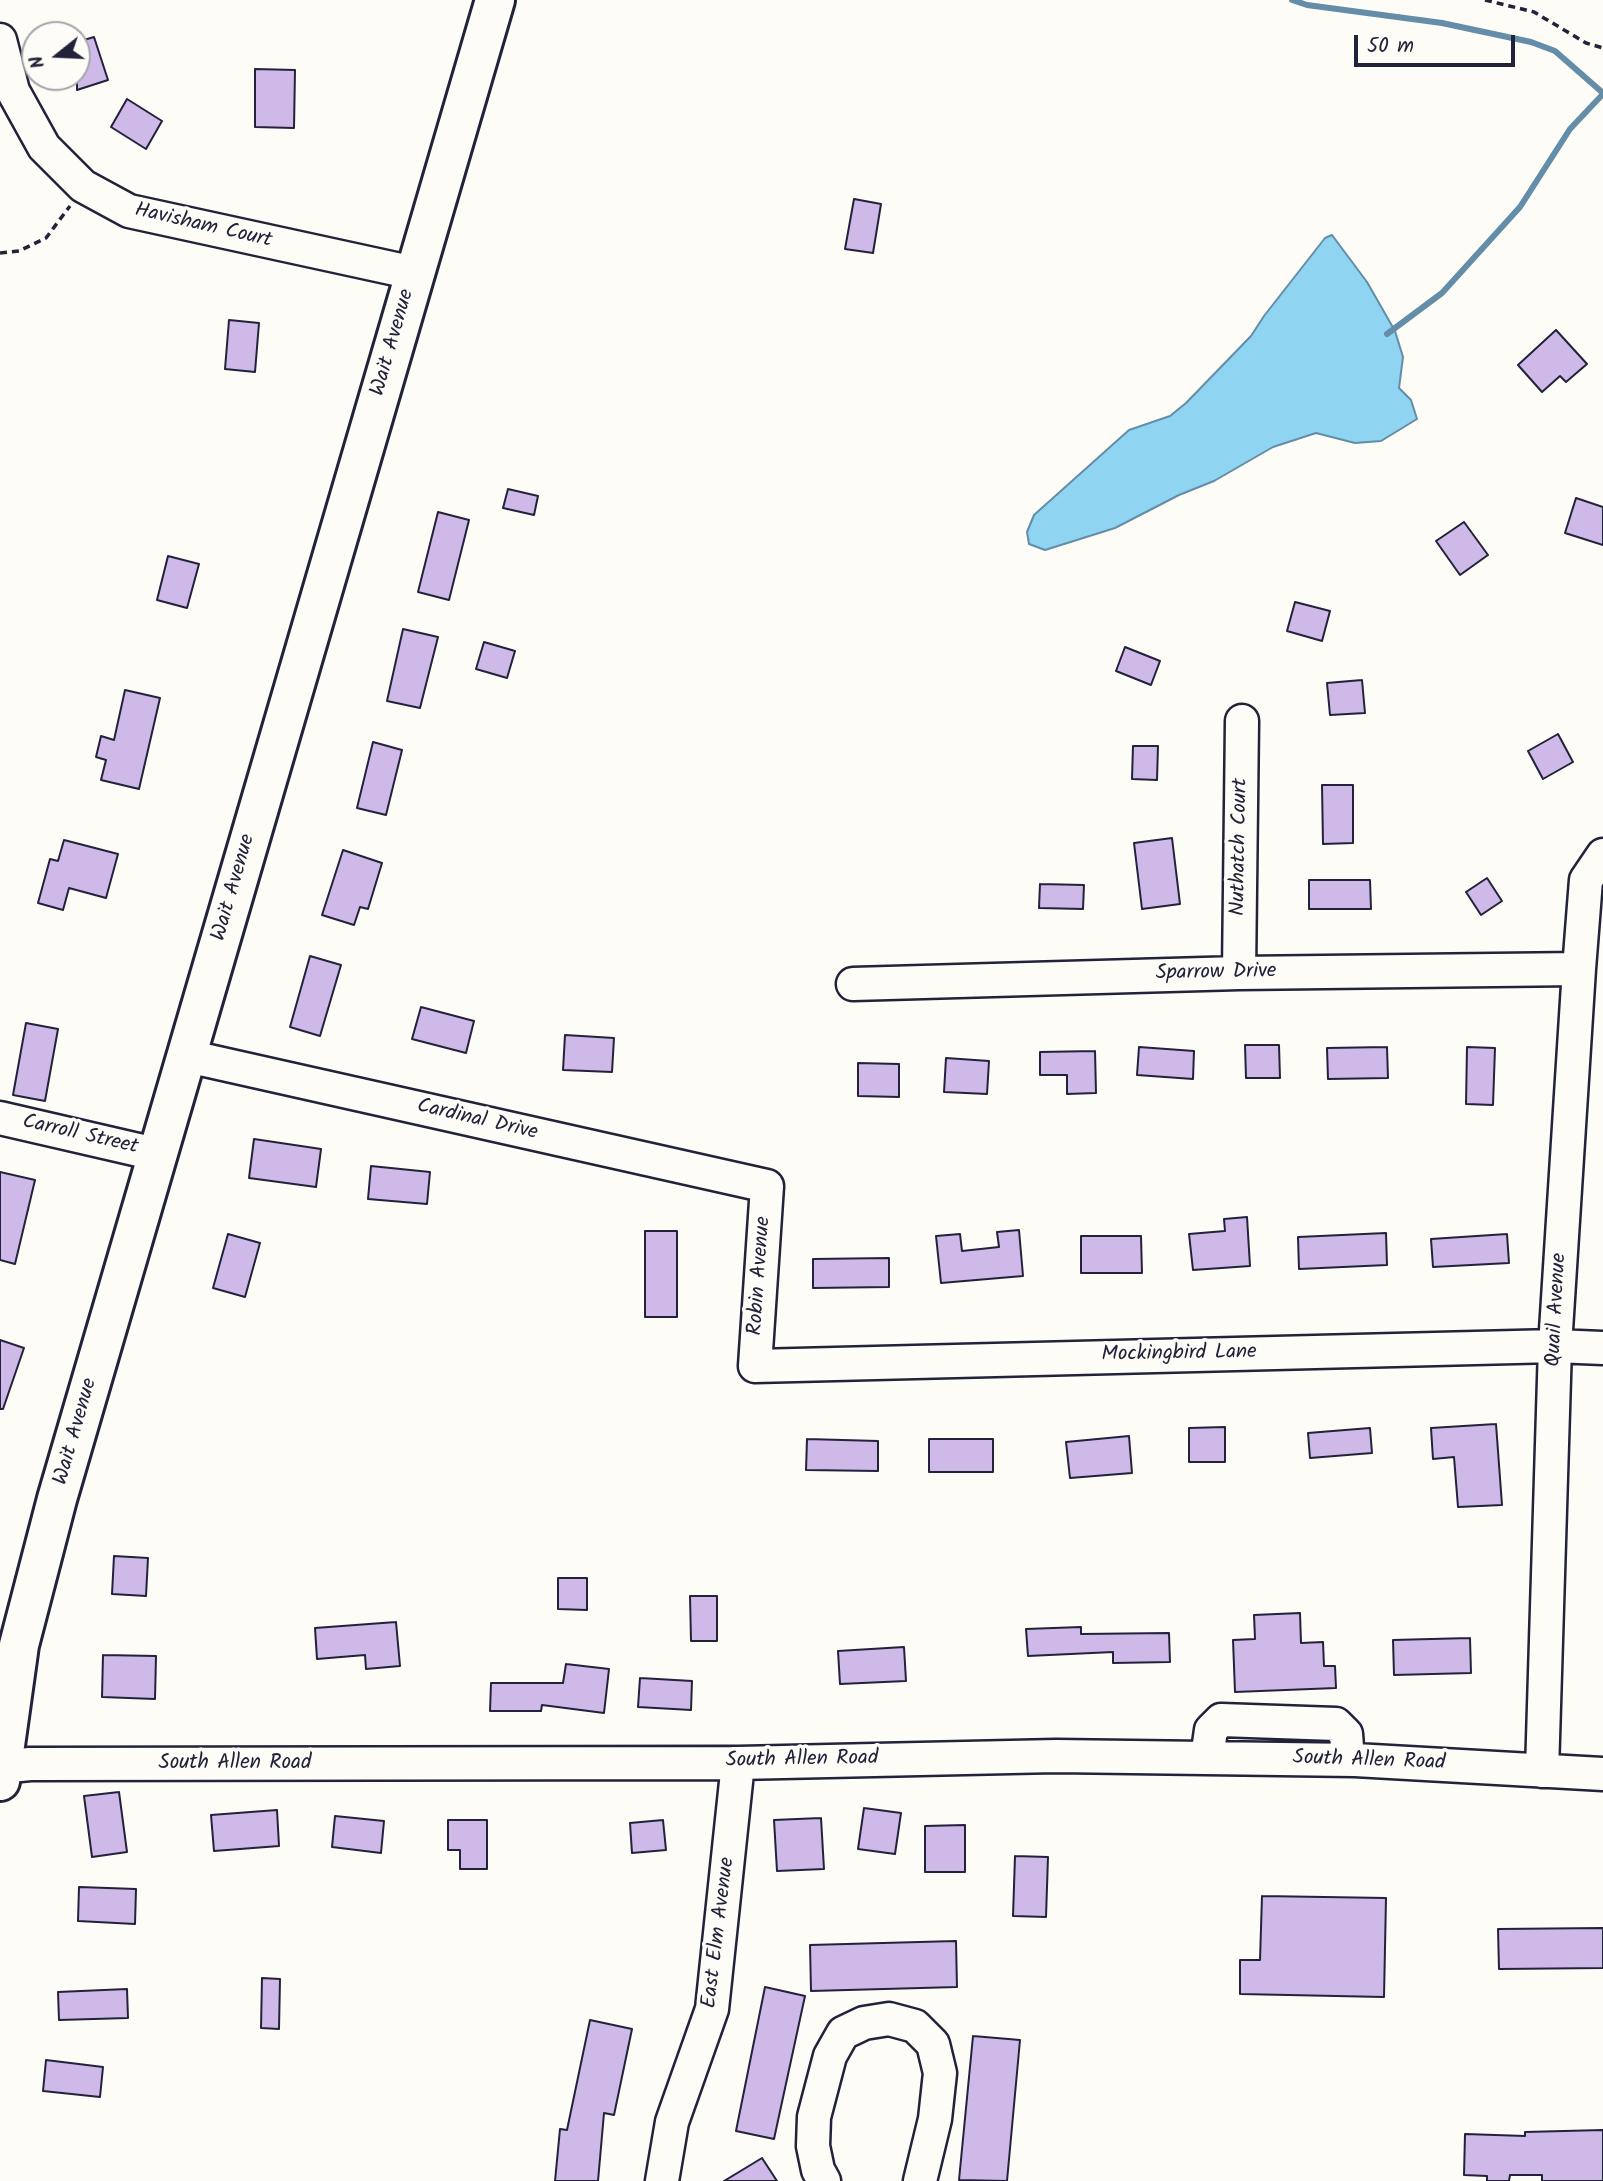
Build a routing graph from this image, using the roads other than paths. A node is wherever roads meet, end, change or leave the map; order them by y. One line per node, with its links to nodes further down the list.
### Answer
1 (495, 0): 3 (main road, Wait Avenue)
2 (0, 40): 3 (street, Havisham Court)
3 (414, 273): 9 (main road, Wait Avenue)
4 (1242, 721): 7 (street, Nuthatch Court)
5 (1603, 855): 6 (street, Quail Avenue)
6 (1579, 969): 7 (street, Sparrow Drive); 13 (street, Quail Avenue)
7 (1239, 973): 8 (street, Sparrow Drive)
8 (853, 984)
9 (187, 1056): 11 (main road, Wait Avenue); 12 (street, Cardinal Drive)
10 (0, 1118): 11 (street, Carroll Street)
11 (160, 1155): 19 (main road, Wait Avenue)
12 (766, 1186): 15 (street, Robin Avenue)
13 (1555, 1346): 14 (street, Mockingbird Lane); 15 (street, Mockingbird Lane); 20 (street, Quail Avenue)
14 (1603, 1348)
15 (755, 1366)
16 (1207, 1758): 17 (street, South Allen Road); 17 (street); 18 (street, South Allen Road)
17 (1348, 1760): 20 (street, South Allen Road)
18 (738, 1763): 19 (street, South Allen Road); 22 (street, East Elm Avenue)
19 (1, 1771)
20 (1542, 1771): 21 (street, South Allen Road)
21 (1603, 1774)
22 (662, 2181)
23 (824, 2181): 24 (street)
24 (920, 2181)

